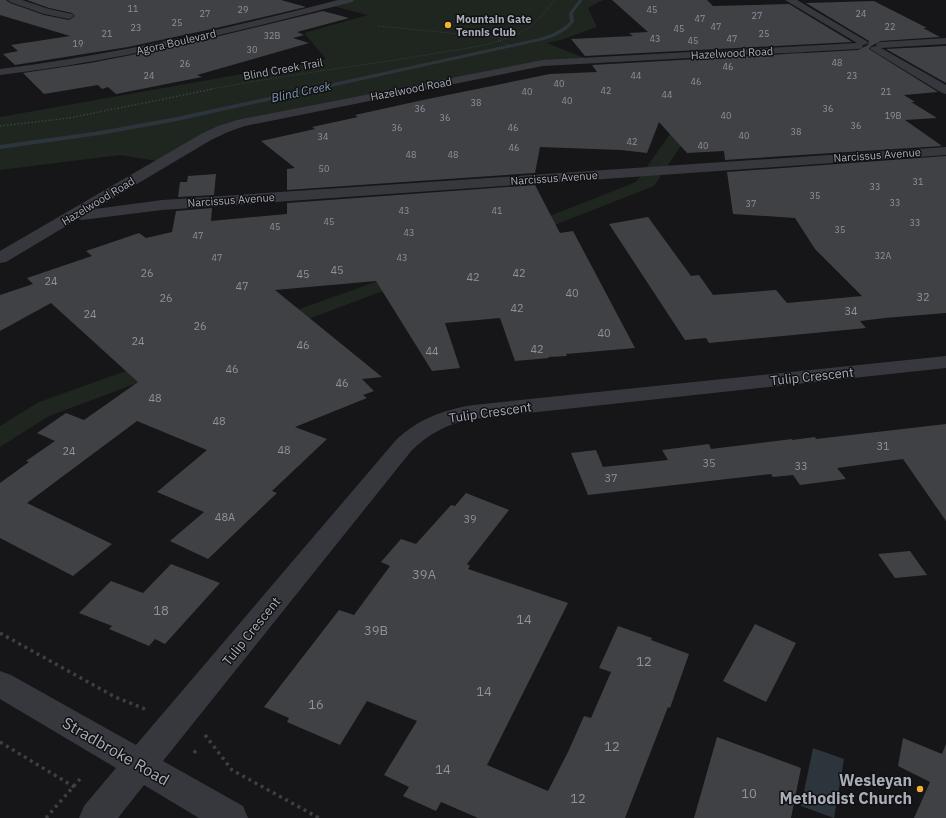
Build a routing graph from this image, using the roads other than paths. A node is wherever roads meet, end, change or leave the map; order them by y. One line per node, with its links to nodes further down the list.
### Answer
1 (13, 0): 4 (street)
2 (790, 0): 6 (street)
3 (342, 1): 8 (street, Agora Boulevard)
4 (70, 16)
5 (946, 42): 7 (street)
6 (861, 44): 7 (street); 11 (street, Hazelwood Road)
7 (878, 47): 9 (street)
8 (0, 72)
9 (946, 90)
10 (946, 151): 12 (street, Narcissus Avenue)
11 (98, 201): 12 (street, Narcissus Avenue); 13 (street, Hazelwood Road)
12 (162, 205): 13 (street, Narcissus Avenue)
13 (72, 216): 14 (street, Hazelwood Road)
14 (0, 258)
15 (946, 362): 17 (street, Tulip Crescent)
16 (0, 684): 17 (street, Stradbroke Road)
17 (140, 765): 18 (street, Tulip Crescent); 19 (street, Stradbroke Road)
18 (96, 818)
19 (231, 818)

